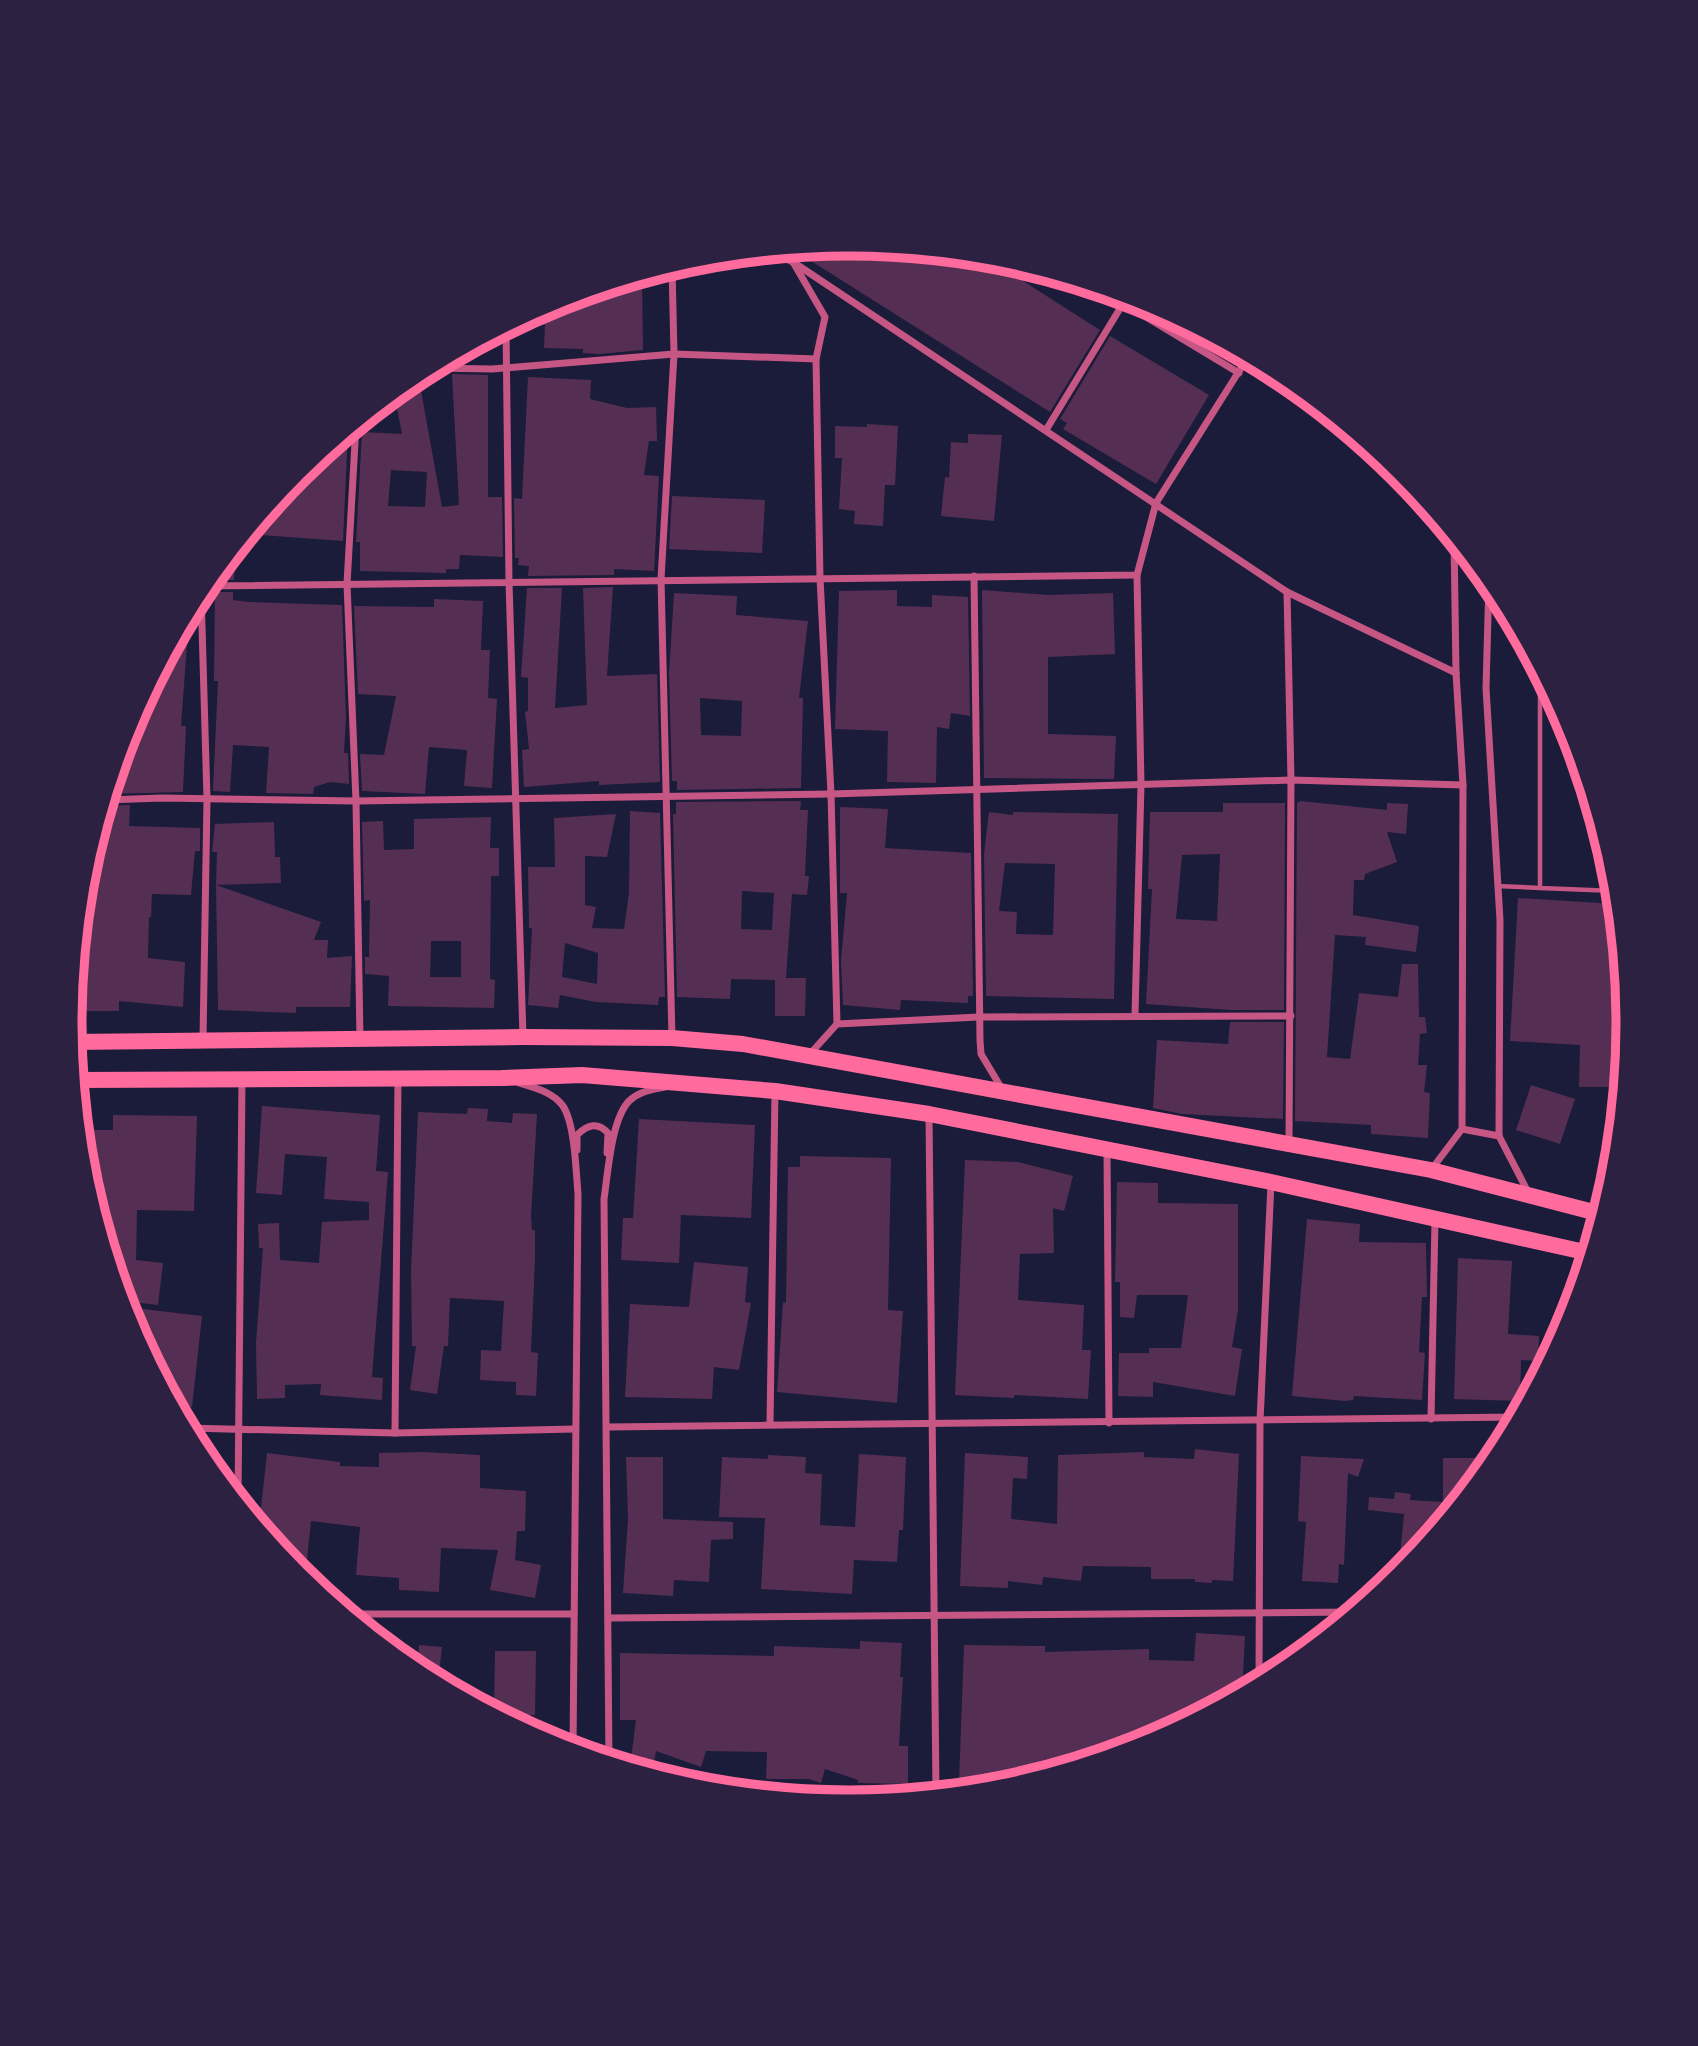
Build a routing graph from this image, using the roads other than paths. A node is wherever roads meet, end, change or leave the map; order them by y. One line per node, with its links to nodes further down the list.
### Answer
1 (796, 258): 3 (street)
2 (787, 259): 3 (street)
3 (793, 262): 9 (street); 14 (street)
4 (672, 277): 8 (street)
5 (1121, 307): 14 (street)
6 (1158, 322): 13 (street)
7 (506, 337): 12 (street)
8 (674, 354): 9 (street); 12 (street); 21 (street)
9 (816, 359): 20 (street)
10 (1243, 366): 13 (street)
11 (451, 368): 12 (street)
12 (507, 368): 22 (street)
13 (1238, 373): 16 (street)
14 (1045, 430): 16 (street)
15 (355, 437): 23 (street)
16 (1156, 503): 18 (street); 25 (street)
17 (1454, 553): 28 (street)
18 (1137, 575): 19 (street); 31 (street)
19 (974, 576): 20 (street); 33 (street)
20 (820, 578): 21 (street); 34 (street)
21 (661, 579): 22 (street); 35 (street)
22 (509, 582): 23 (street); 37 (street)
23 (347, 584): 24 (street); 39 (street)
24 (219, 586)
25 (1287, 592): 28 (street); 30 (street)
26 (1488, 599): 40 (street)
27 (202, 613): 36 (street)
28 (1456, 673): 32 (street)
29 (1540, 691): 41 (lane)
30 (1291, 780): 31 (street); 32 (street); 44 (street)
31 (1141, 785): 33 (street); 43 (street)
32 (1463, 785): 61 (street)
33 (977, 792): 34 (street); 45 (street)
34 (831, 794): 35 (street); 46 (street)
35 (666, 797): 37 (street); 48 (street)
36 (207, 799): 38 (street); 39 (street); 50 (street)
37 (517, 799): 39 (street); 47 (street)
38 (116, 800)
39 (356, 801): 49 (street)
40 (1497, 886): 41 (lane); 62 (street)
41 (1540, 888): 42 (lane)
42 (1604, 891)
43 (1135, 1014): 44 (street); 45 (street)
44 (1291, 1016): 63 (street)
45 (979, 1017): 46 (street); 58 (street)
46 (837, 1024): 52 (street)
47 (523, 1037): 48 (highway); 49 (highway)
48 (672, 1038): 52 (highway)
49 (360, 1039): 50 (highway)
50 (203, 1040): 51 (highway)
51 (83, 1042)
52 (808, 1055): 58 (highway)
53 (398, 1077): 54 (highway); 56 (highway); 83 (street)
54 (502, 1078): 57 (highway); 67 (street)
55 (85, 1080): 56 (highway)
56 (242, 1080): 81 (street)
57 (682, 1084): 59 (highway); 69 (street)
58 (1002, 1089): 63 (highway)
59 (775, 1091): 60 (highway); 77 (street)
60 (929, 1114): 64 (highway); 78 (street)
61 (1462, 1129): 62 (street); 65 (street)
62 (1499, 1136): 68 (street)
63 (1289, 1144): 65 (highway)
64 (1107, 1149): 66 (highway); 76 (street)
65 (1431, 1170): 68 (highway)
66 (1271, 1182): 71 (highway); 75 (street)
67 (578, 1194): 69 (street); 82 (street)
68 (1530, 1195): 70 (highway)
69 (604, 1199): 79 (street)
70 (1592, 1212)
71 (1436, 1220): 72 (highway); 74 (street)
72 (1581, 1251)
73 (1506, 1418): 74 (street)
74 (1432, 1419): 75 (street)
75 (1260, 1421): 76 (street); 86 (street)
76 (1110, 1423): 78 (street)
77 (770, 1424): 78 (street); 79 (street)
78 (932, 1426): 89 (street)
79 (608, 1427): 90 (street)
80 (198, 1428): 81 (street)
81 (239, 1429): 83 (street); 84 (street)
82 (575, 1429): 83 (street); 88 (street)
83 (395, 1433)
84 (238, 1486)
85 (1339, 1612): 86 (street)
86 (1259, 1613): 89 (street); 91 (street)
87 (361, 1614): 88 (street)
88 (574, 1614): 92 (street)
89 (934, 1614): 90 (street); 94 (street)
90 (609, 1618): 93 (street)
91 (1259, 1671)
92 (573, 1738)
93 (609, 1751)
94 (936, 1784)

